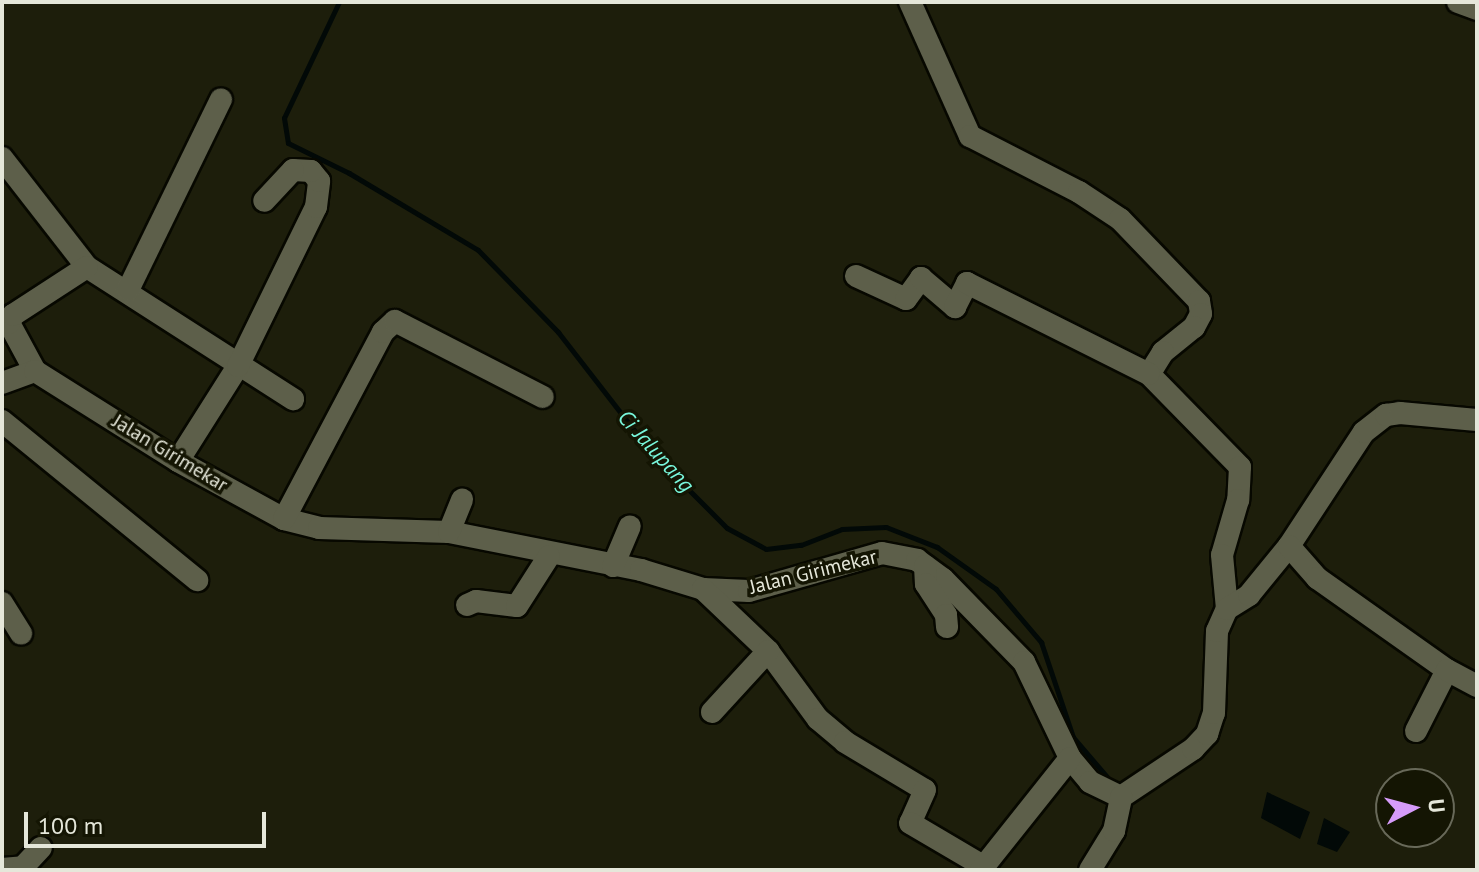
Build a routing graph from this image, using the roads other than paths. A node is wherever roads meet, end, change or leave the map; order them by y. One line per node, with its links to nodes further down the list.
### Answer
1 (910, 2): 12 (street)
2 (1458, 2): 3 (street)
3 (1477, 9)
4 (221, 99): 9 (street)
5 (2, 158): 7 (street)
6 (264, 201): 10 (street)
7 (87, 267): 9 (street); 11 (street)
8 (856, 276): 12 (street)
9 (128, 290): 10 (street)
10 (238, 366): 15 (street); 18 (street)
11 (35, 371): 13 (street); 18 (street, Jalan Girimekar)
12 (1149, 374): 31 (street)
13 (2, 383)
14 (543, 397): 20 (street)
15 (293, 399)
16 (1477, 420): 23 (street)
17 (2, 421): 27 (street)
18 (178, 461): 20 (street, Jalan Girimekar)
19 (462, 499): 22 (street)
20 (284, 519): 22 (street, Jalan Girimekar)
21 (630, 526): 25 (street)
22 (449, 532): 24 (street, Jalan Girimekar)
23 (1289, 546): 31 (street); 35 (street)
24 (549, 556): 25 (street, Jalan Girimekar); 30 (street)
25 (613, 566): 28 (street, Jalan Girimekar)
26 (925, 566): 28 (street, Jalan Girimekar); 32 (street); 39 (street, Jalan Girimekar)
27 (197, 580)
28 (703, 589): 34 (street)
29 (2, 603): 33 (street)
30 (467, 605)
31 (1227, 609): 40 (street)
32 (947, 627)
33 (21, 633)
34 (768, 651): 37 (street); 42 (street)
35 (1447, 670): 36 (street); 38 (street)
36 (1477, 686)
37 (712, 712)
38 (1416, 731)
39 (1070, 758): 40 (street, Jalan Girimekar); 42 (street)
40 (1121, 797): 44 (street)
41 (41, 848): 43 (street)
42 (989, 866)
43 (2, 869)
44 (1090, 870)

